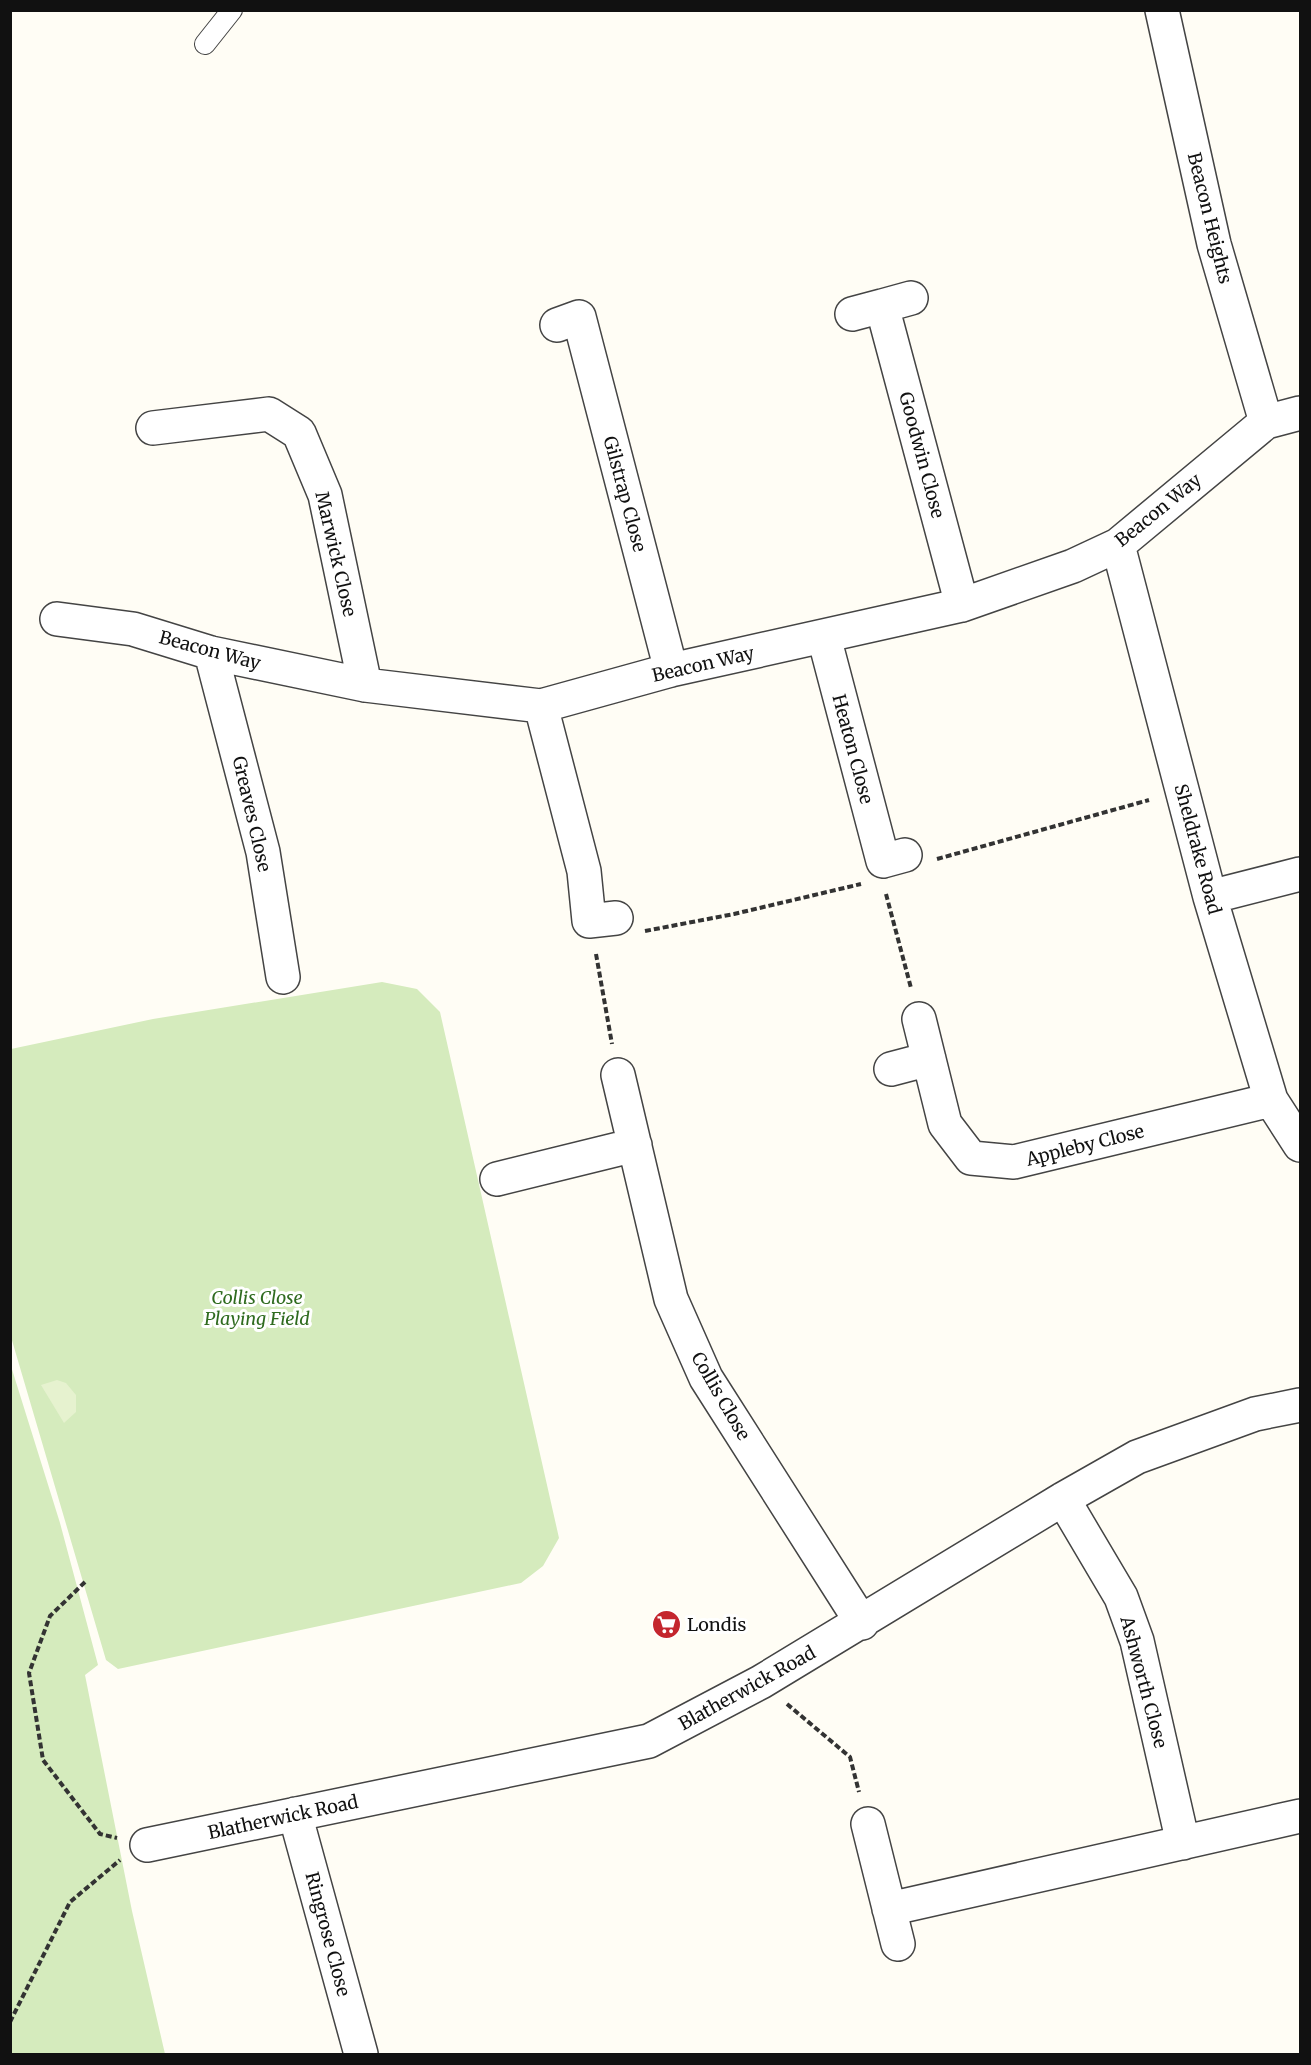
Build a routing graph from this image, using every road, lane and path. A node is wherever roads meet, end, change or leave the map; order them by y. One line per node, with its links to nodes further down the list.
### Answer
1 (232, 10): 3 (lane)
2 (1162, 10): 7 (street, Beacon Heights)
3 (205, 44)
4 (881, 306): 10 (street, Goodwin Close)
5 (580, 317): 14 (street, Gilstrap Close)
6 (1300, 413): 7 (street, Beacon Way)
7 (1266, 422): 9 (street, Beacon Way)
8 (153, 428): 15 (street, Marwick Close)
9 (1118, 544): 10 (street, Beacon Way); 17 (street, Sheldrake Road)
10 (962, 605): 12 (street, Beacon Way)
11 (57, 619): 13 (street, Beacon Way)
12 (824, 637): 14 (street, Beacon Way); 18 (street, Heaton Close)
13 (211, 653): 15 (street, Beacon Way); 22 (street, Greaves Close)
14 (671, 670): 16 (street, Beacon Way)
15 (365, 685): 16 (street, Beacon Way)
16 (541, 706): 21 (street)
17 (1182, 791): 18 (path); 20 (street, Sheldrake Road)
18 (882, 865): 21 (path); 23 (path)
19 (1300, 874): 20 (street)
20 (1210, 897): 27 (street, Sheldrake Road)
21 (602, 923): 26 (path)
22 (283, 977)
23 (919, 1019): 24 (street, Appleby Close)
24 (929, 1059): 25 (street); 27 (street, Appleby Close)
25 (891, 1069)
26 (618, 1075): 28 (street, Collis Close)
27 (1271, 1100): 29 (street, Sheldrake Road)
28 (635, 1145): 30 (street); 34 (street, Collis Close)
29 (1300, 1145)
30 (497, 1179)
31 (1300, 1405): 32 (street, Blatherwick Road)
32 (1063, 1499): 34 (street, Blatherwick Road); 39 (street, Ashworth Close)
33 (85, 1582): 40 (path)
34 (862, 1623): 35 (street, Blatherwick Road)
35 (761, 1682): 36 (street, Blatherwick Road); 38 (path)
36 (295, 1814): 40 (street, Blatherwick Road); 44 (street, Ringrose Close)
37 (1300, 1816): 39 (street)
38 (868, 1824): 41 (street)
39 (1183, 1843): 41 (street)
40 (147, 1845): 43 (path)
41 (890, 1909): 42 (street)
42 (898, 1944)
43 (10, 2022)
44 (361, 2055)

